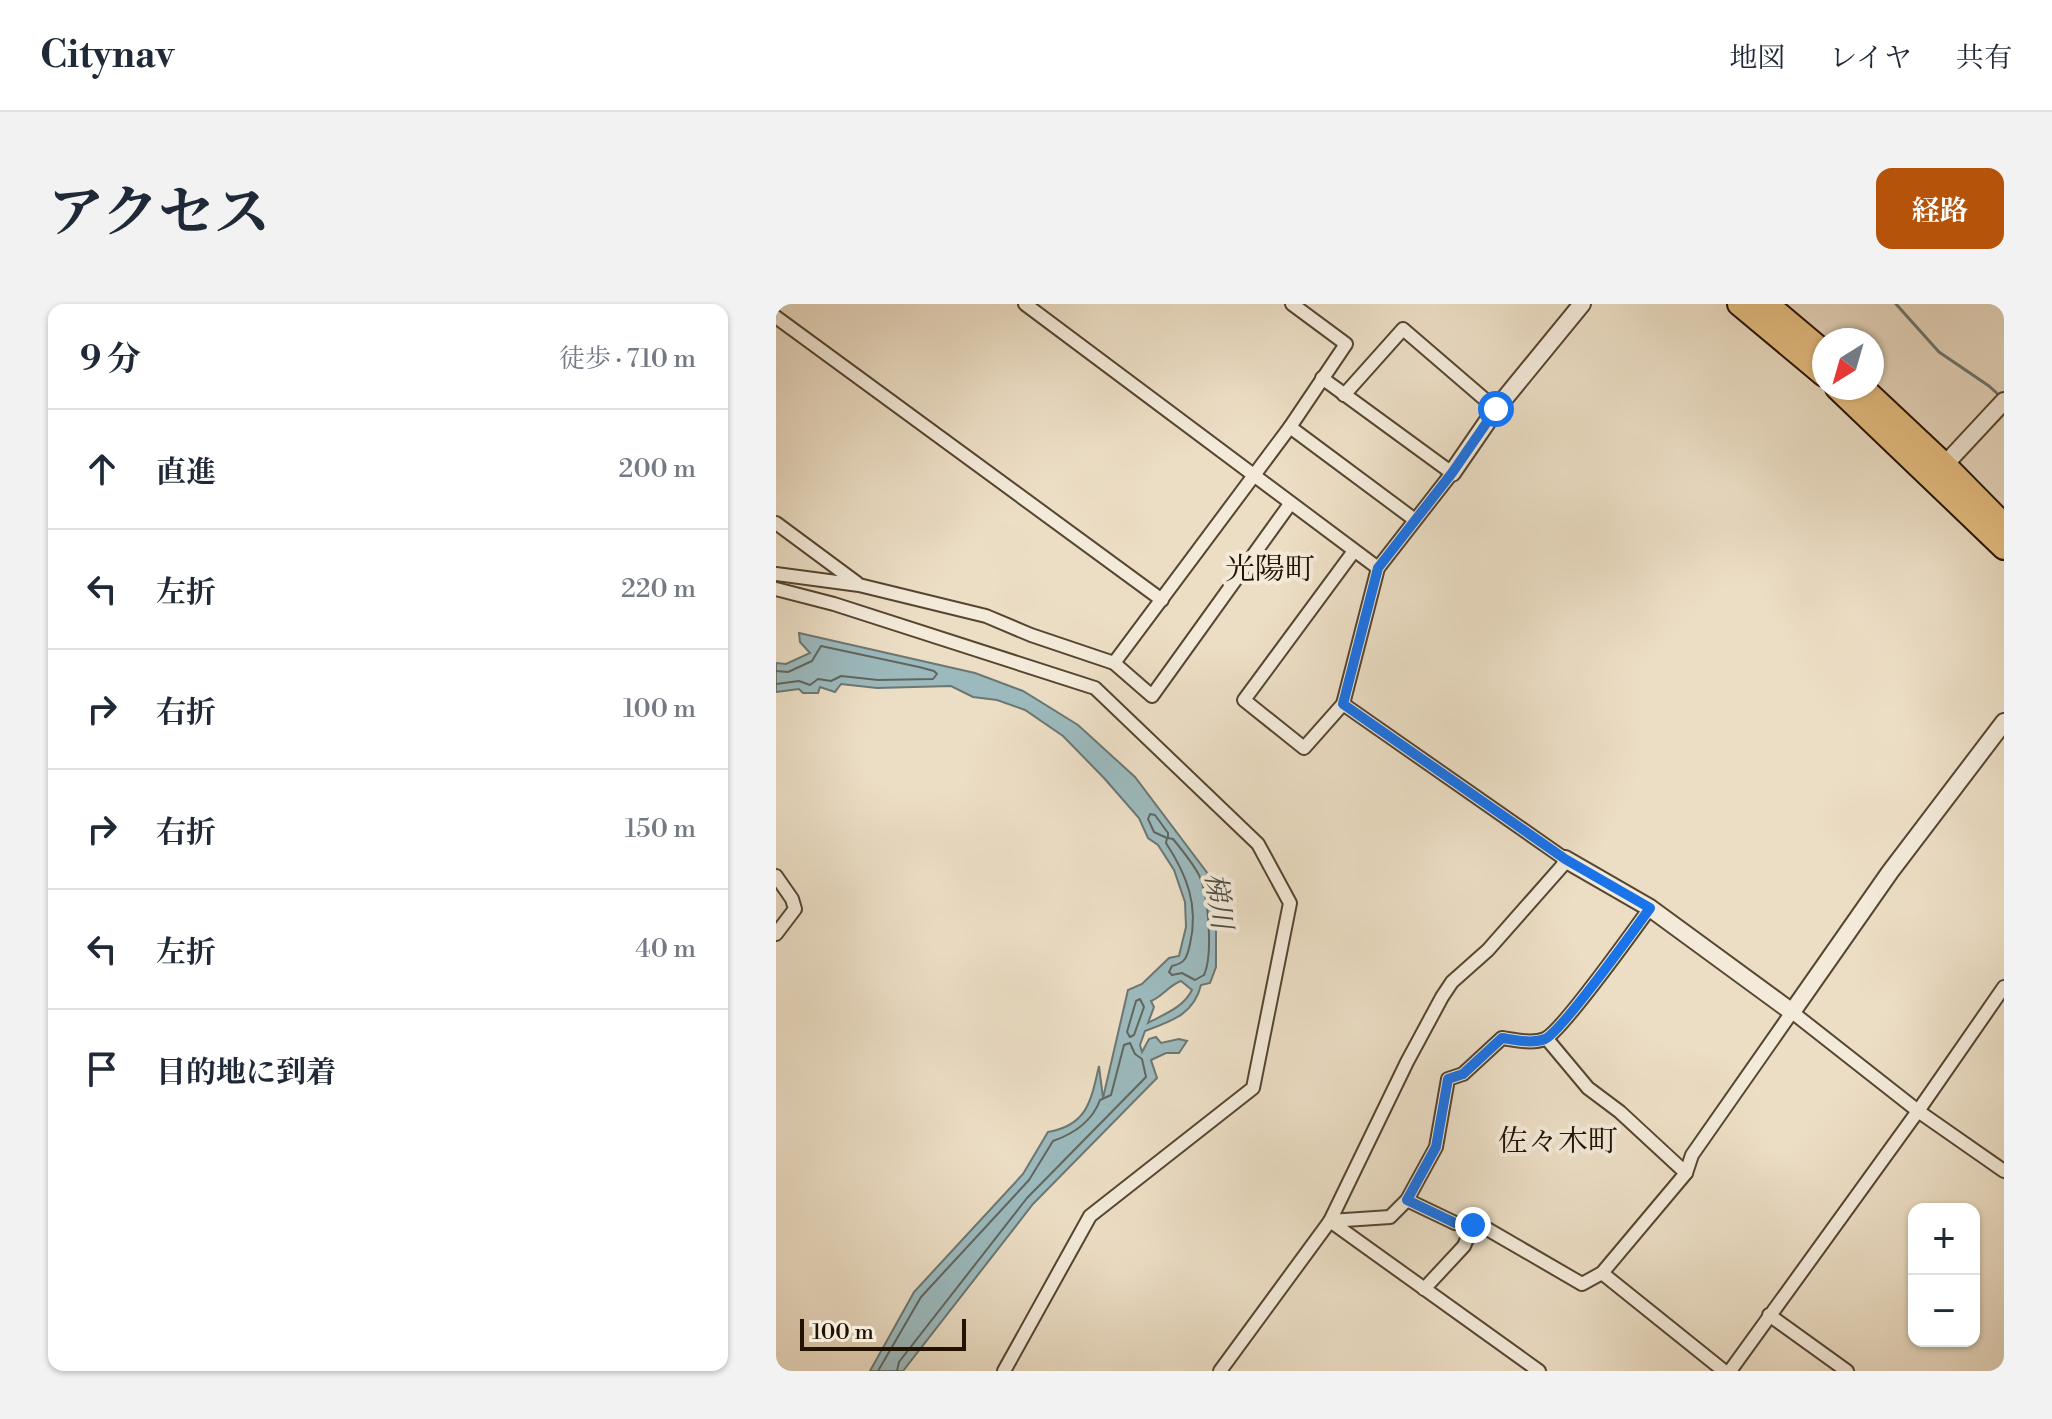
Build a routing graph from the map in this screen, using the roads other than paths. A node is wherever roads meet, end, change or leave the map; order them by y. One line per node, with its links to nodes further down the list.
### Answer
1 (1025, 304): 18 (street)
2 (1292, 304): 9 (street)
3 (1582, 304): 14 (street)
4 (1739, 304): 8 (highway)
5 (1767, 304): 7 (highway)
6 (776, 317): 29 (street)
7 (1812, 342)
8 (1812, 365)
9 (1322, 378): 10 (street); 15 (street)
10 (1344, 395): 14 (street); 17 (street)
11 (1852, 400): 16 (highway)
12 (1874, 400): 16 (highway)
13 (2003, 402): 16 (street)
14 (1496, 409): 17 (street)
15 (1290, 427): 18 (street); 20 (street)
16 (1939, 472): 22 (highway); 23 (highway)
17 (1452, 473): 20 (street)
18 (1253, 474): 19 (street); 29 (street)
19 (1290, 504): 24 (street); 30 (street)
20 (1415, 520): 25 (street)
21 (776, 523): 27 (street)
22 (2004, 525)
23 (2004, 548)
24 (1354, 551): 25 (street); 31 (street)
25 (1378, 568): 31 (street)
26 (776, 574): 27 (street)
27 (859, 585): 30 (street)
28 (776, 589): 49 (street)
29 (1162, 600): 30 (street)
30 (1114, 663)
31 (1343, 704): 33 (street)
32 (2004, 722): 38 (street)
33 (1565, 859): 35 (street); 44 (street)
34 (776, 876): 36 (street)
35 (1650, 908): 38 (street); 39 (street)
36 (776, 934)
37 (2004, 987): 40 (street)
38 (1792, 1012): 40 (street); 42 (street)
39 (1547, 1039): 42 (street); 43 (street)
40 (1918, 1111): 41 (street); 48 (street)
41 (2004, 1171)
42 (1686, 1173): 46 (street)
43 (1407, 1200): 44 (street); 45 (street)
44 (1330, 1221): 47 (street); 50 (street)
45 (1473, 1225): 46 (street); 47 (street)
46 (1602, 1273): 52 (street)
47 (1424, 1289): 51 (street)
48 (1769, 1315): 52 (street); 53 (street)
49 (1004, 1371)
50 (1220, 1371)
51 (1539, 1371)
52 (1727, 1371)
53 (1847, 1371)

